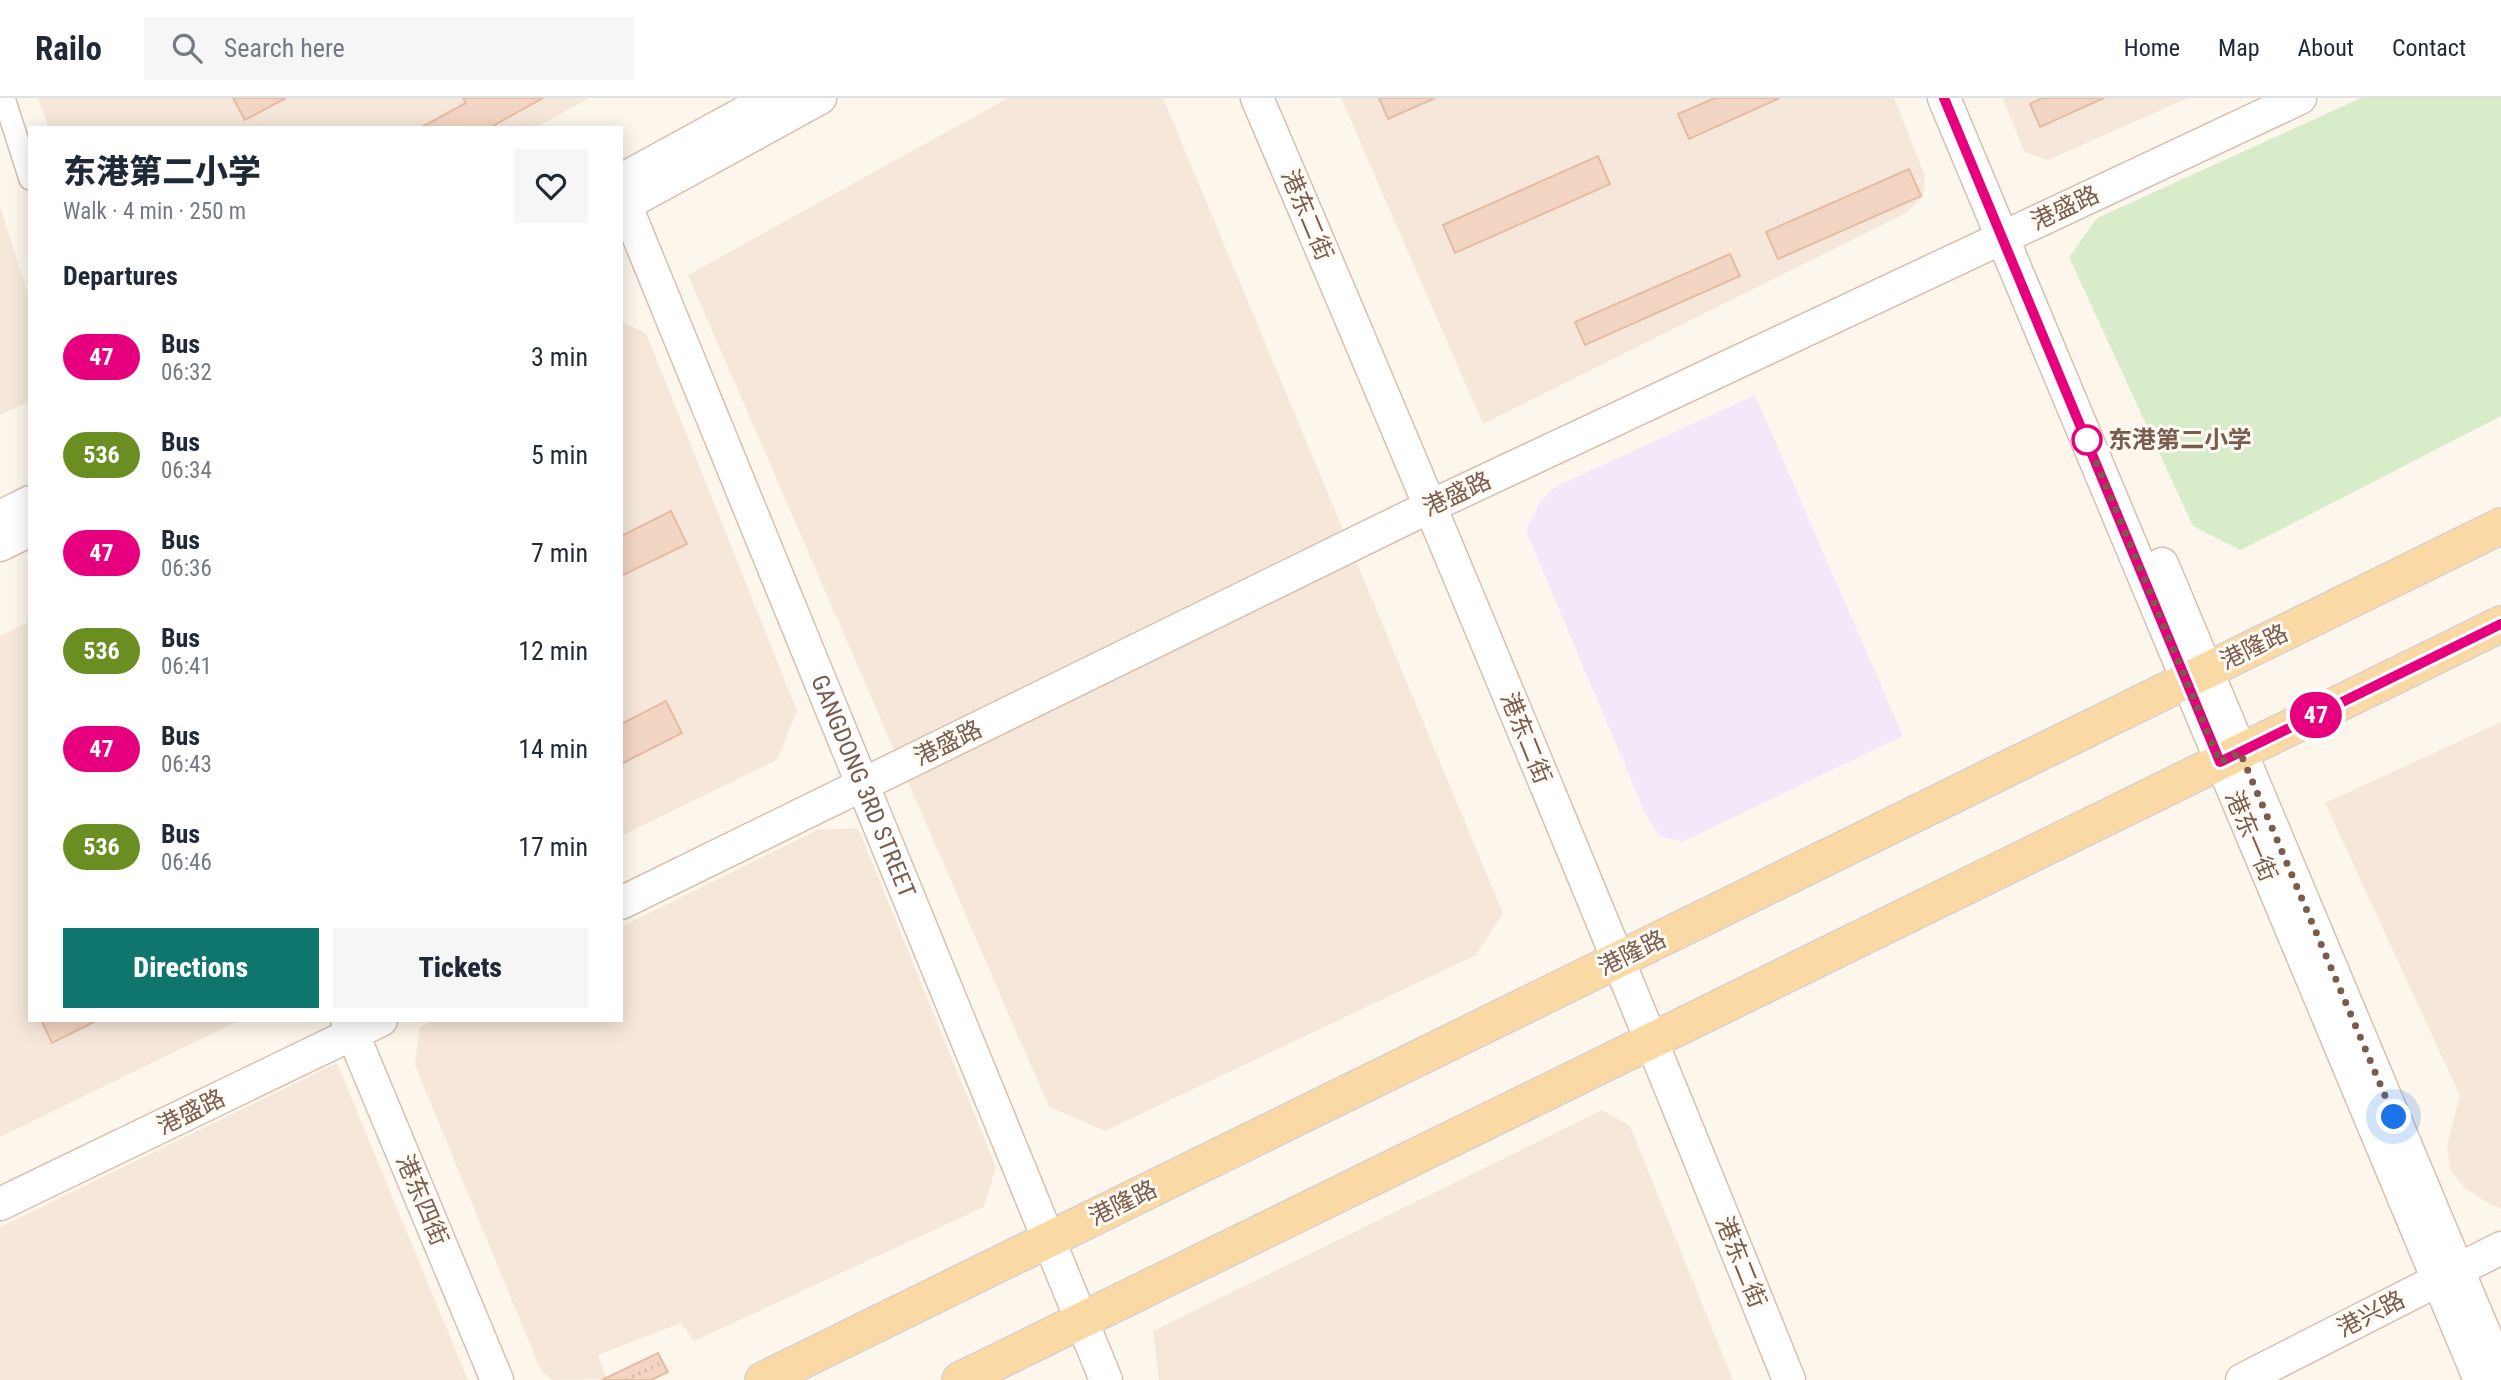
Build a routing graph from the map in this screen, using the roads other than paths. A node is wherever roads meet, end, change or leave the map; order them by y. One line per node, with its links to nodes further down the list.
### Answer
1 (4, 98): 8 (street)
2 (771, 98): 9 (street)
3 (820, 98): 10 (street)
4 (1257, 98): 14 (street, 港东二街)
5 (1944, 98): 12 (street, 港东一街)
6 (1967, 98): 12 (street, 港东一街)
7 (2300, 98): 12 (street, 港盛路)
8 (28, 173)
9 (623, 195)
10 (623, 196)
11 (623, 198): 22 (street, GANGDONG 3RD STREET)
12 (2012, 233): 14 (street, 港盛路); 20 (street, 港东一街)
13 (28, 503): 15 (street)
14 (1431, 506): 22 (street, 港盛路); 24 (street, 港东二街)
15 (0, 517)
16 (2501, 526): 20 (main road, 港隆路)
17 (28, 531): 18 (street)
18 (0, 545)
19 (2501, 624): 21 (main road)
20 (2196, 676): 21 (street, 港东一街); 24 (main road, 港隆路)
21 (2230, 757): 27 (main road); 31 (street, 港东一街)
22 (863, 785): 23 (street, 港盛路); 29 (street, GANGDONG 3RD STREET)
23 (623, 902)
24 (1618, 960): 27 (street, 港东二街); 29 (main road, 港隆路)
25 (372, 1022): 26 (street, 港盛路)
26 (350, 1027): 28 (street, 港盛路); 34 (street, 港东四街)
27 (1652, 1040): 32 (main road); 38 (street, 港东二街)
28 (0, 1204)
29 (1049, 1240): 32 (street, GANGDONG 3RD STREET); 35 (main road, 港隆路)
30 (2501, 1248): 31 (street, 港兴路)
31 (2448, 1275): 33 (street, 港东一街); 39 (street, 港兴路); 40 (street, 港东一街)
32 (1082, 1320): 36 (main road); 37 (street, GANGDONG 3RD STREET)
33 (2501, 1373)
34 (497, 1380)
35 (763, 1380)
36 (960, 1380)
37 (1106, 1380)
38 (1789, 1380)
39 (2242, 1380)
40 (2480, 1380)

